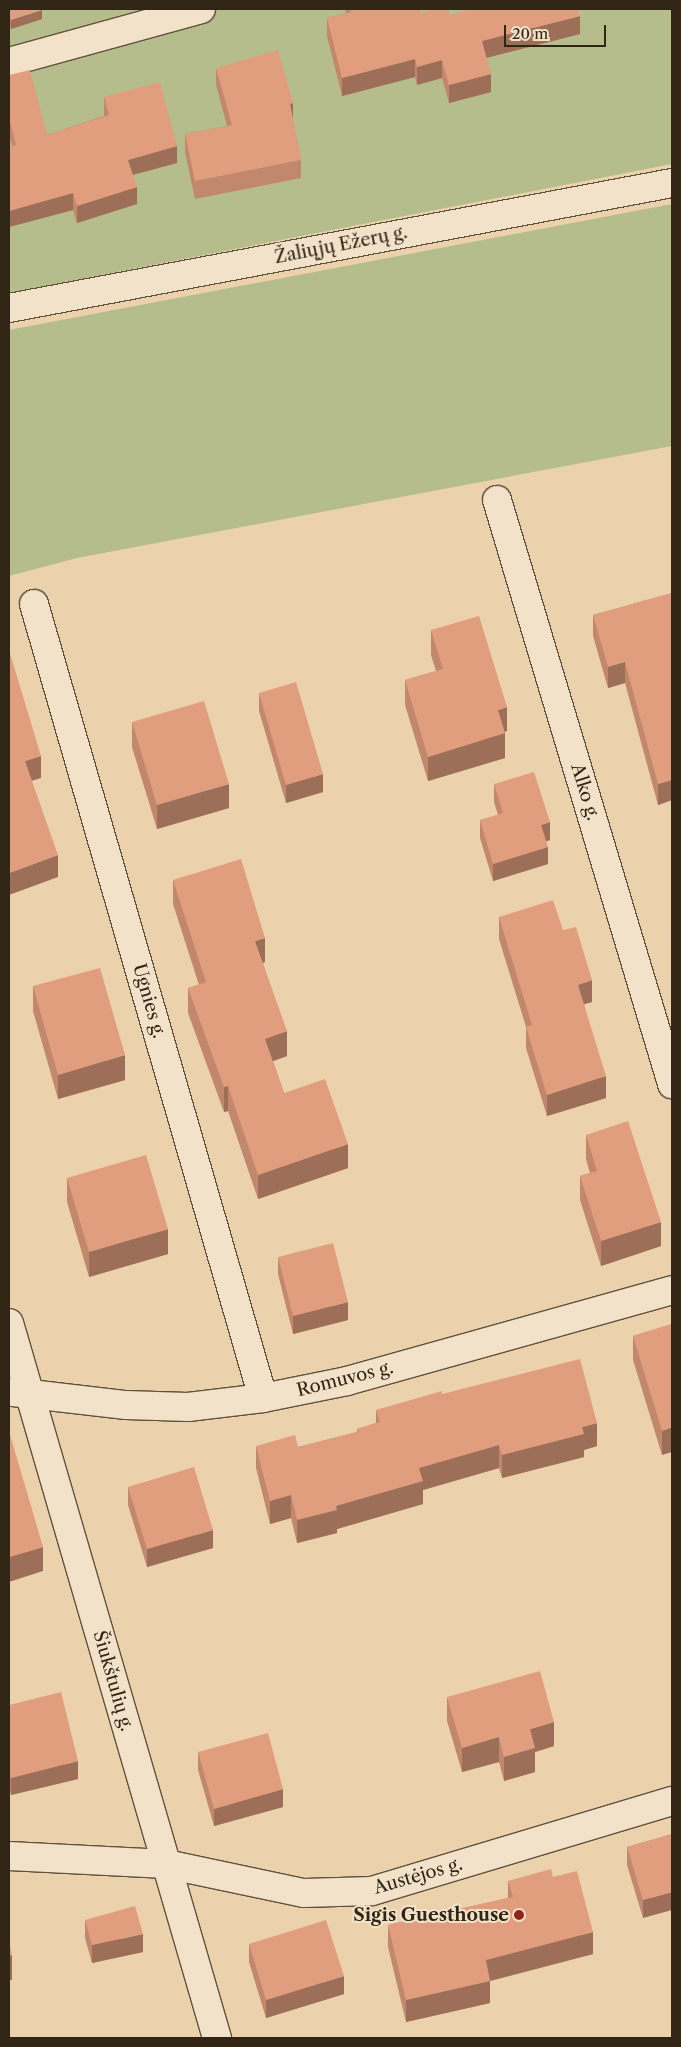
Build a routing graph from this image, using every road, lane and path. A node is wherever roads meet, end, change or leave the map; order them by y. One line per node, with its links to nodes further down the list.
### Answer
1 (201, 9): 2 (street)
2 (9, 62)
3 (672, 183): 4 (street, Žaliųjų Ežerų g.)
4 (9, 308)
5 (497, 500): 7 (street, Alko g.)
6 (34, 604): 11 (street, Ugnies g.)
7 (672, 1084)
8 (672, 1290): 11 (street, Romuvos g.)
9 (9, 1323): 10 (street, Šiukštulių g.)
10 (19, 1393): 11 (street, Romuvos g.); 14 (street, Šiukštulių g.)
11 (264, 1398)
12 (672, 1802): 14 (street, Austėjos g.)
13 (9, 1856): 14 (street, Austėjos g.)
14 (166, 1864): 15 (street, Šiukštulių g.)
15 (217, 2038)

